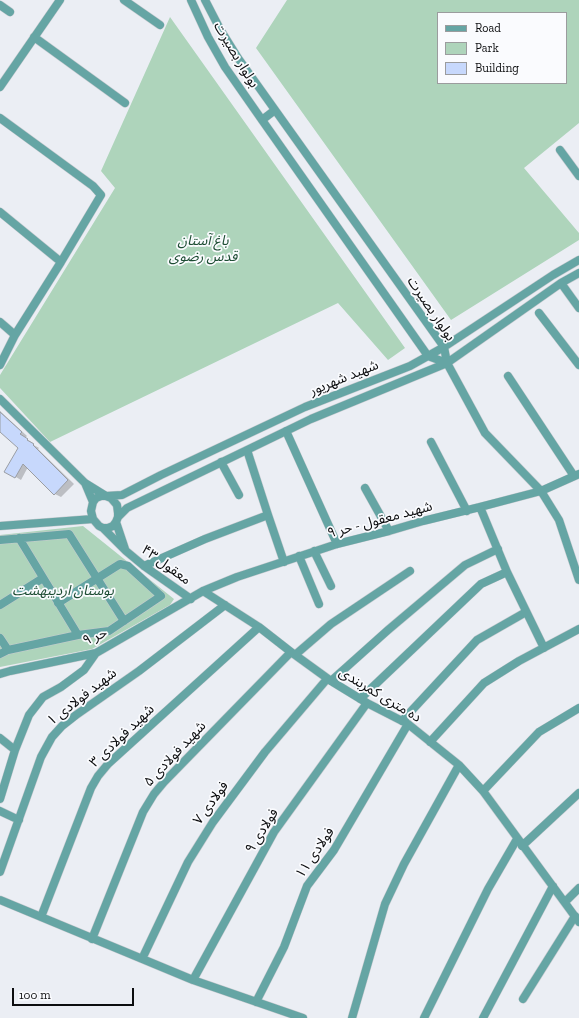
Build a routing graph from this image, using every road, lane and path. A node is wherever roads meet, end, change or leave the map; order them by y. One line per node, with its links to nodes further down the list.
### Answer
1 (60, 0): 8 (street)
2 (124, 0): 7 (street)
3 (191, 0): 13 (street, بولوار بصیرت)
4 (205, 0): 11 (street, بولوار بصیرت)
5 (0, 5): 6 (street)
6 (10, 12)
7 (160, 26)
8 (34, 37): 9 (street); 10 (street)
9 (0, 87)
10 (125, 103)
11 (275, 110): 13 (street); 25 (street, بولوار بصیرت)
12 (0, 118): 18 (street)
13 (262, 120): 26 (street, بولوار بصیرت)
14 (560, 150): 15 (street)
15 (579, 176)
16 (0, 212): 18 (street)
17 (579, 260): 25 (street, شهید شهریور)
18 (61, 262): 24 (street)
19 (579, 272): 20 (street, شهید شهریور)
20 (561, 283): 21 (street); 27 (street, شهید شهریور)
21 (579, 308)
22 (540, 313): 29 (street)
23 (0, 322): 24 (street)
24 (15, 335): 28 (street)
25 (444, 347): 26 (street, شهید شهریور); 27 (street, بولوار بصیرت)
26 (428, 356): 27 (street, بولوار بصیرت); 41 (street, شهید شهریور)
27 (447, 363): 32 (street, شهید شهریور); 39 (street)
28 (0, 365)
29 (579, 365)
30 (508, 376): 36 (street)
31 (0, 399): 37 (street)
32 (286, 431): 34 (street, شهید شهریور); 53 (street)
33 (431, 442): 44 (street)
34 (247, 450): 35 (street, شهید شهریور); 45 (street)
35 (221, 462): 40 (street); 47 (street, شهید شهریور)
36 (576, 475): 39 (street, شهید معقول - حر ۹)
37 (85, 482): 41 (street); 42 (street)
38 (365, 488): 50 (street)
39 (541, 491): 43 (street, شهید معقول - حر ۹); 64 (street)
40 (239, 495)
41 (106, 496): 42 (street); 47 (street)
42 (93, 502): 46 (street)
43 (480, 508): 44 (street, شهید معقول - حر ۹); 54 (street)
44 (467, 511): 50 (street, شهید معقول - حر ۹)
45 (268, 515): 58 (street); 59 (street)
46 (93, 519): 48 (street); 49 (street)
47 (117, 520): 49 (street); 55 (street, معقول ۴۳)
48 (0, 526)
49 (103, 528): 55 (street, معقول ۴۳)
50 (389, 531): 53 (street, شهید معقول - حر ۹)
51 (19, 538): 52 (street); 62 (street); 63 (street)
52 (0, 540)
53 (336, 544): 56 (street, شهید معقول - حر ۹)
54 (498, 550): 61 (street); 83 (street, فولادی ۷)
55 (126, 551): 59 (street, معقول ۴۳)
56 (314, 551): 57 (street, شهید معقول - حر ۹); 65 (street)
57 (299, 556): 58 (street, شهید معقول - حر ۹); 69 (street)
58 (284, 562): 66 (street, شهید معقول - حر ۹)
59 (144, 566): 67 (street, معقول ۴۳)
60 (410, 570): 81 (street, شهید فولادی ۵)
61 (507, 572): 72 (street); 84 (street, فولادی ۹)
62 (43, 578): 68 (street); 70 (street)
63 (97, 578): 68 (street); 73 (street); 73 (street)
64 (579, 580)
65 (331, 586)
66 (203, 591): 67 (street, شهید معقول - حر ۹); 71 (street, ده متری کمربندی)
67 (191, 599): 80 (street, حر ۹)
68 (58, 602): 76 (street)
69 (320, 604)
70 (0, 605)
71 (225, 605): 74 (street, ده متری کمربندی); 95 (street, شهید فولادی ۱)
72 (526, 612): 78 (street); 86 (street, فولادی ۱۱)
73 (124, 621): 76 (street)
74 (259, 627): 81 (street, ده متری کمربندی); 103 (street, شهید فولادی ۳)
75 (579, 629): 78 (street)
76 (78, 635): 79 (street)
77 (0, 638): 79 (street)
78 (544, 648): 88 (street)
79 (4, 652)
80 (96, 653): 82 (street, حر ۹); 89 (street)
81 (293, 654): 83 (street, ده متری کمربندی); 105 (street, شهید فولادی ۵)
82 (0, 674)
83 (329, 680): 84 (street, ده متری کمربندی); 106 (street, فولادی ۷)
84 (364, 701): 86 (street, ده متری کمربندی); 107 (street, فولادی ۹)
85 (579, 708): 91 (street)
86 (405, 722): 88 (street, ده متری کمربندی); 109 (street, فولادی ۱۱)
87 (0, 738): 89 (street)
88 (430, 742): 90 (street, ده متری کمربندی)
89 (15, 750): 93 (street)
90 (459, 765): 91 (street, ده متری کمربندی); 111 (street)
91 (483, 791): 96 (street, ده متری کمربندی)
92 (579, 792): 96 (street)
93 (0, 799)
94 (0, 811): 95 (street)
95 (19, 820): 97 (street, شهید فولادی ۱)
96 (520, 842): 99 (street, ده متری کمربندی); 112 (street)
97 (2, 862): 98 (street, شهید فولادی ۱)
98 (0, 872)
99 (553, 886): 102 (street, ده متری کمربندی); 113 (street)
100 (579, 888): 102 (street)
101 (0, 900): 103 (street)
102 (565, 902): 104 (street, ده متری کمربندی)
103 (41, 917): 105 (street)
104 (577, 919): 108 (street)
105 (92, 939): 106 (street)
106 (142, 959): 107 (street)
107 (192, 980): 109 (street)
108 (523, 999)
109 (256, 1002): 110 (street)
110 (303, 1018)
111 (352, 1018)
112 (424, 1018)
113 (483, 1018)

